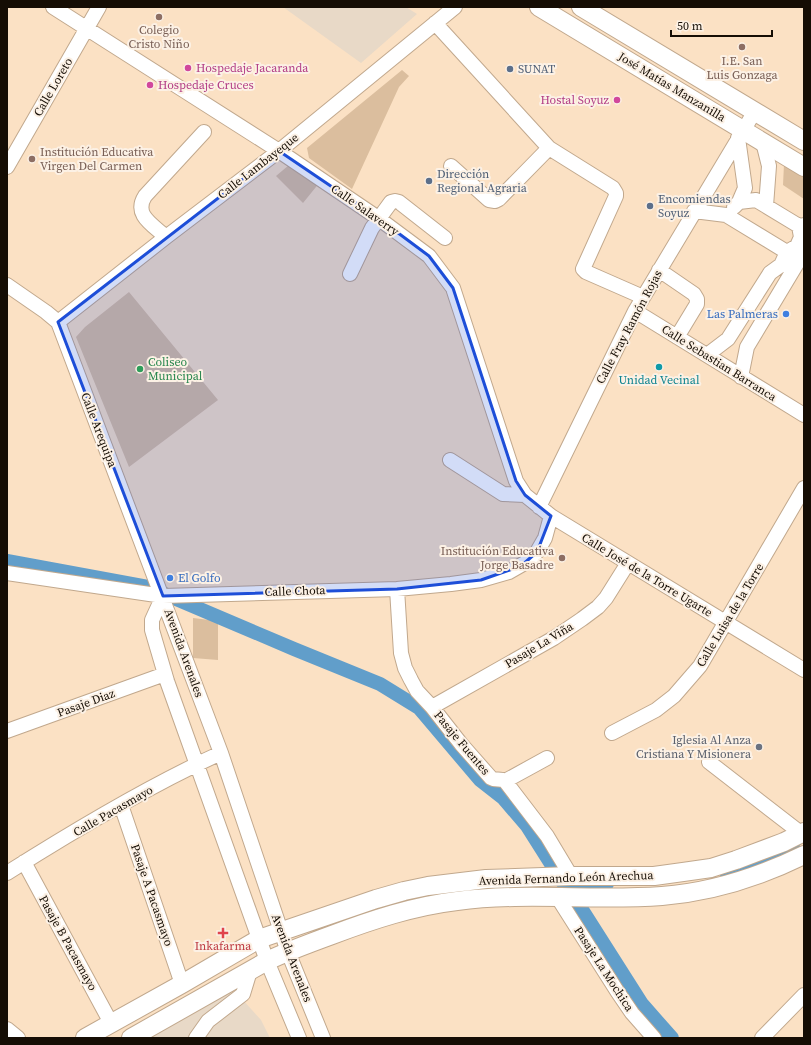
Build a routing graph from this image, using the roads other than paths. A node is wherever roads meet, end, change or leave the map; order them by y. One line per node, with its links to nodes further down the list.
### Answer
1 (53, 7): 7 (street, Calle Salaverry)
2 (99, 7): 7 (street, Calle Loreto)
3 (455, 7): 6 (street, Calle Lambayeque)
4 (539, 7): 10 (main road, José Matías Manzanilla)
5 (581, 7): 8 (main road, José Matías Manzanilla)
6 (435, 23): 13 (street); 14 (street, Calle Lambayeque)
7 (87, 28): 14 (street, Calle Salaverry); 16 (street, Calle Loreto)
8 (755, 110): 10 (street, Calle Fray Ramón Rojas); 11 (main road, José Matías Manzanilla)
9 (204, 132): 24 (street)
10 (740, 134): 12 (main road, José Matías Manzanilla); 18 (street); 20 (street, Calle Fray Ramón Rojas)
11 (804, 140)
12 (763, 142): 17 (main road, José Matías Manzanilla); 19 (street)
13 (548, 148): 15 (street); 31 (street)
14 (279, 152): 22 (street, Calle Salaverry); 24 (street, Calle Lambayeque)
15 (451, 166)
16 (7, 167)
17 (804, 167)
18 (739, 202): 19 (street); 21 (street)
19 (766, 206): 23 (street)
20 (694, 211): 21 (street); 28 (street, Calle Fray Ramón Rojas)
21 (726, 215): 26 (street)
22 (378, 218): 25 (street); 29 (street); 40 (street, Calle Salaverry)
23 (801, 225): 26 (street)
24 (166, 237): 33 (street, Calle Lambayeque)
25 (445, 238)
26 (787, 252): 27 (street); 35 (street)
27 (802, 256): 36 (street)
28 (659, 270): 31 (street, Calle Fray Ramón Rojas); 34 (street)
29 (350, 274)
30 (7, 285): 33 (street)
31 (643, 297): 32 (street, Calle Fray Ramón Rojas)
32 (635, 310): 34 (street, Calle Sebastian Barranca); 41 (street, Calle Fray Ramón Rojas)
33 (58, 322): 46 (street, Calle Arequipa)
34 (677, 336): 35 (street, Calle Sebastian Barranca)
35 (707, 355): 36 (street, Calle Sebastian Barranca)
36 (742, 377): 37 (street, Calle Sebastian Barranca)
37 (804, 416)
38 (450, 460): 40 (street)
39 (804, 488): 47 (street, Calle Luisa de la Torre)
40 (525, 495): 41 (street, Calle Salaverry)
41 (539, 508): 42 (street, Calle Salaverry)
42 (551, 516): 43 (street, Calle José de la Torre Ugarte); 45 (street, Calle Chota)
43 (628, 563): 47 (street, Calle José de la Torre Ugarte); 50 (street, Pasaje La Viña)
44 (7, 573): 46 (street, Calle Chota)
45 (397, 589): 46 (street, Calle Chota); 50 (street, Pasaje Fuentes)
46 (162, 596): 49 (street, Avenida Arenales); 53 (street, Avenida Arenales)
47 (726, 623): 48 (street, Calle José de la Torre Ugarte); 52 (street, Calle Luisa de la Torre)
48 (804, 670)
49 (165, 674): 51 (street, Pasaje Diaz); 56 (street, Avenida Arenales)
50 (432, 707): 57 (street, Pasaje Fuentes)
51 (7, 731)
52 (612, 733)
53 (221, 753): 56 (street, Calle Pacasmayo); 65 (street, Avenida Arenales)
54 (547, 758): 57 (street)
55 (709, 762): 59 (street)
56 (196, 764): 58 (street, Calle Pacasmayo); 66 (street, Avenida Arenales)
57 (505, 781): 63 (street, Pasaje Fuentes)
58 (121, 805): 61 (street, Calle Pacasmayo); 70 (street, Pasaje A Pacasmayo)
59 (803, 833): 63 (main road, Avenida Fernando León Arechua)
60 (804, 855): 64 (main road, Avenida Fernando León Arechua)
61 (24, 862): 62 (street, Calle Pacasmayo); 72 (street, Pasaje B Pacasmayo)
62 (7, 873)
63 (571, 876): 65 (main road, Avenida Fernando León Arechua)
64 (558, 898): 67 (main road, Avenida Fernando León Arechua); 80 (street, Pasaje La Mochica)
65 (281, 931): 66 (main road, Avenida Fernando León Arechua); 67 (street, Avenida Arenales)
66 (259, 939): 68 (street, Avenida Arenales); 70 (main road)
67 (288, 952): 68 (main road, Avenida Fernando León Arechua); 79 (street, Avenida Arenales)
68 (267, 961): 69 (main road); 78 (street, Avenida Arenales)
69 (250, 971): 76 (main road); 77 (street)
70 (182, 984): 72 (main road)
71 (804, 995): 81 (street)
72 (112, 1023): 75 (main road)
73 (7, 1029): 74 (street)
74 (18, 1038)
75 (85, 1038)
76 (131, 1038)
77 (196, 1038)
78 (299, 1038)
79 (323, 1038)
80 (654, 1038)
81 (762, 1038)

